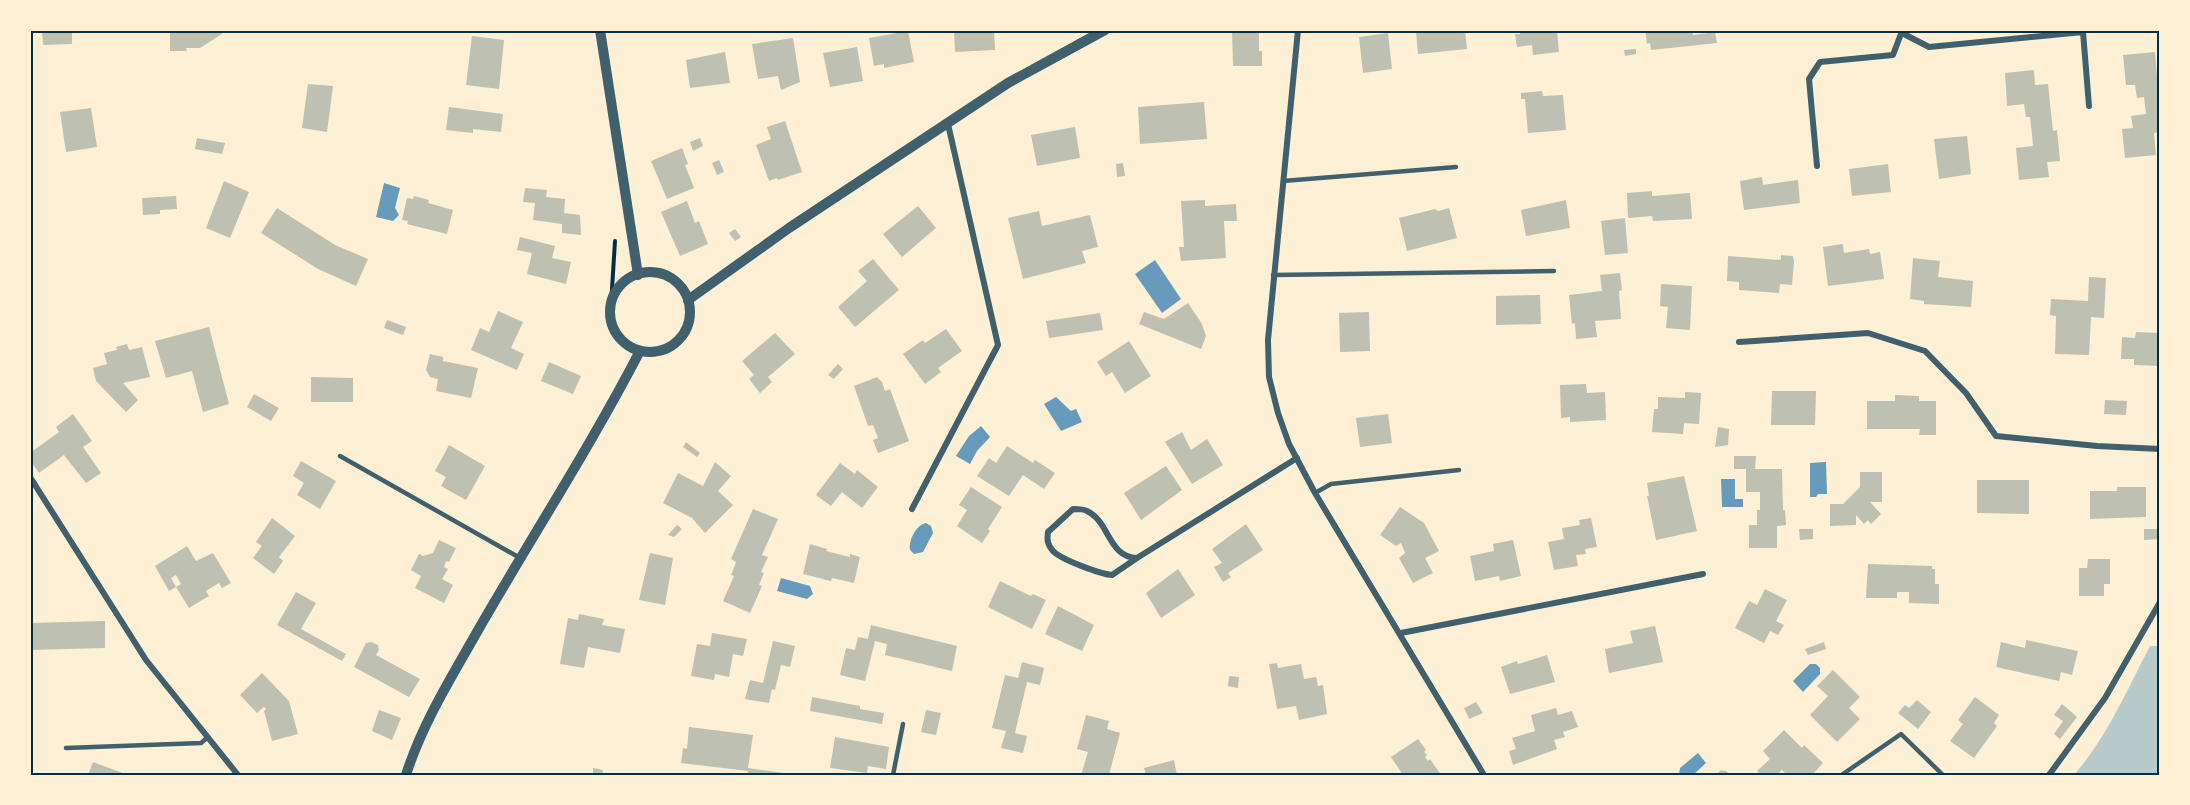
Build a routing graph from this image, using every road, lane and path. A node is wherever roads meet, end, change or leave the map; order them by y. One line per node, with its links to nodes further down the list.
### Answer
1 (600, 30): 11 (street)
2 (1105, 30): 6 (street)
3 (1298, 30): 9 (street)
4 (1902, 31): 5 (street); 7 (street)
5 (2090, 106)
6 (948, 124): 13 (street); 22 (street)
7 (1817, 166)
8 (1456, 167): 9 (lane)
9 (1283, 181): 12 (street)
10 (1554, 271): 12 (lane)
11 (638, 275): 13 (street); 15 (street)
12 (1274, 275): 18 (street)
13 (688, 300): 15 (street)
14 (1739, 342): 16 (street)
15 (640, 351): 23 (street)
16 (2160, 449)
17 (340, 456): 23 (lane)
18 (1297, 458): 21 (street); 24 (street)
19 (1459, 470): 21 (lane)
20 (30, 477): 29 (street)
21 (1315, 493): 27 (street)
22 (912, 509)
23 (520, 558): 33 (street)
24 (1137, 558): 24 (street)
25 (1703, 574): 27 (street)
26 (2160, 602): 37 (street)
27 (1401, 633): 35 (street)
28 (903, 724): 34 (lane)
29 (209, 737): 30 (lane); 32 (street)
30 (66, 748)
31 (1843, 774): 36 (lane)
32 (238, 775)
33 (406, 775)
34 (893, 775)
35 (1484, 775)
36 (1943, 775)
37 (2049, 775)

